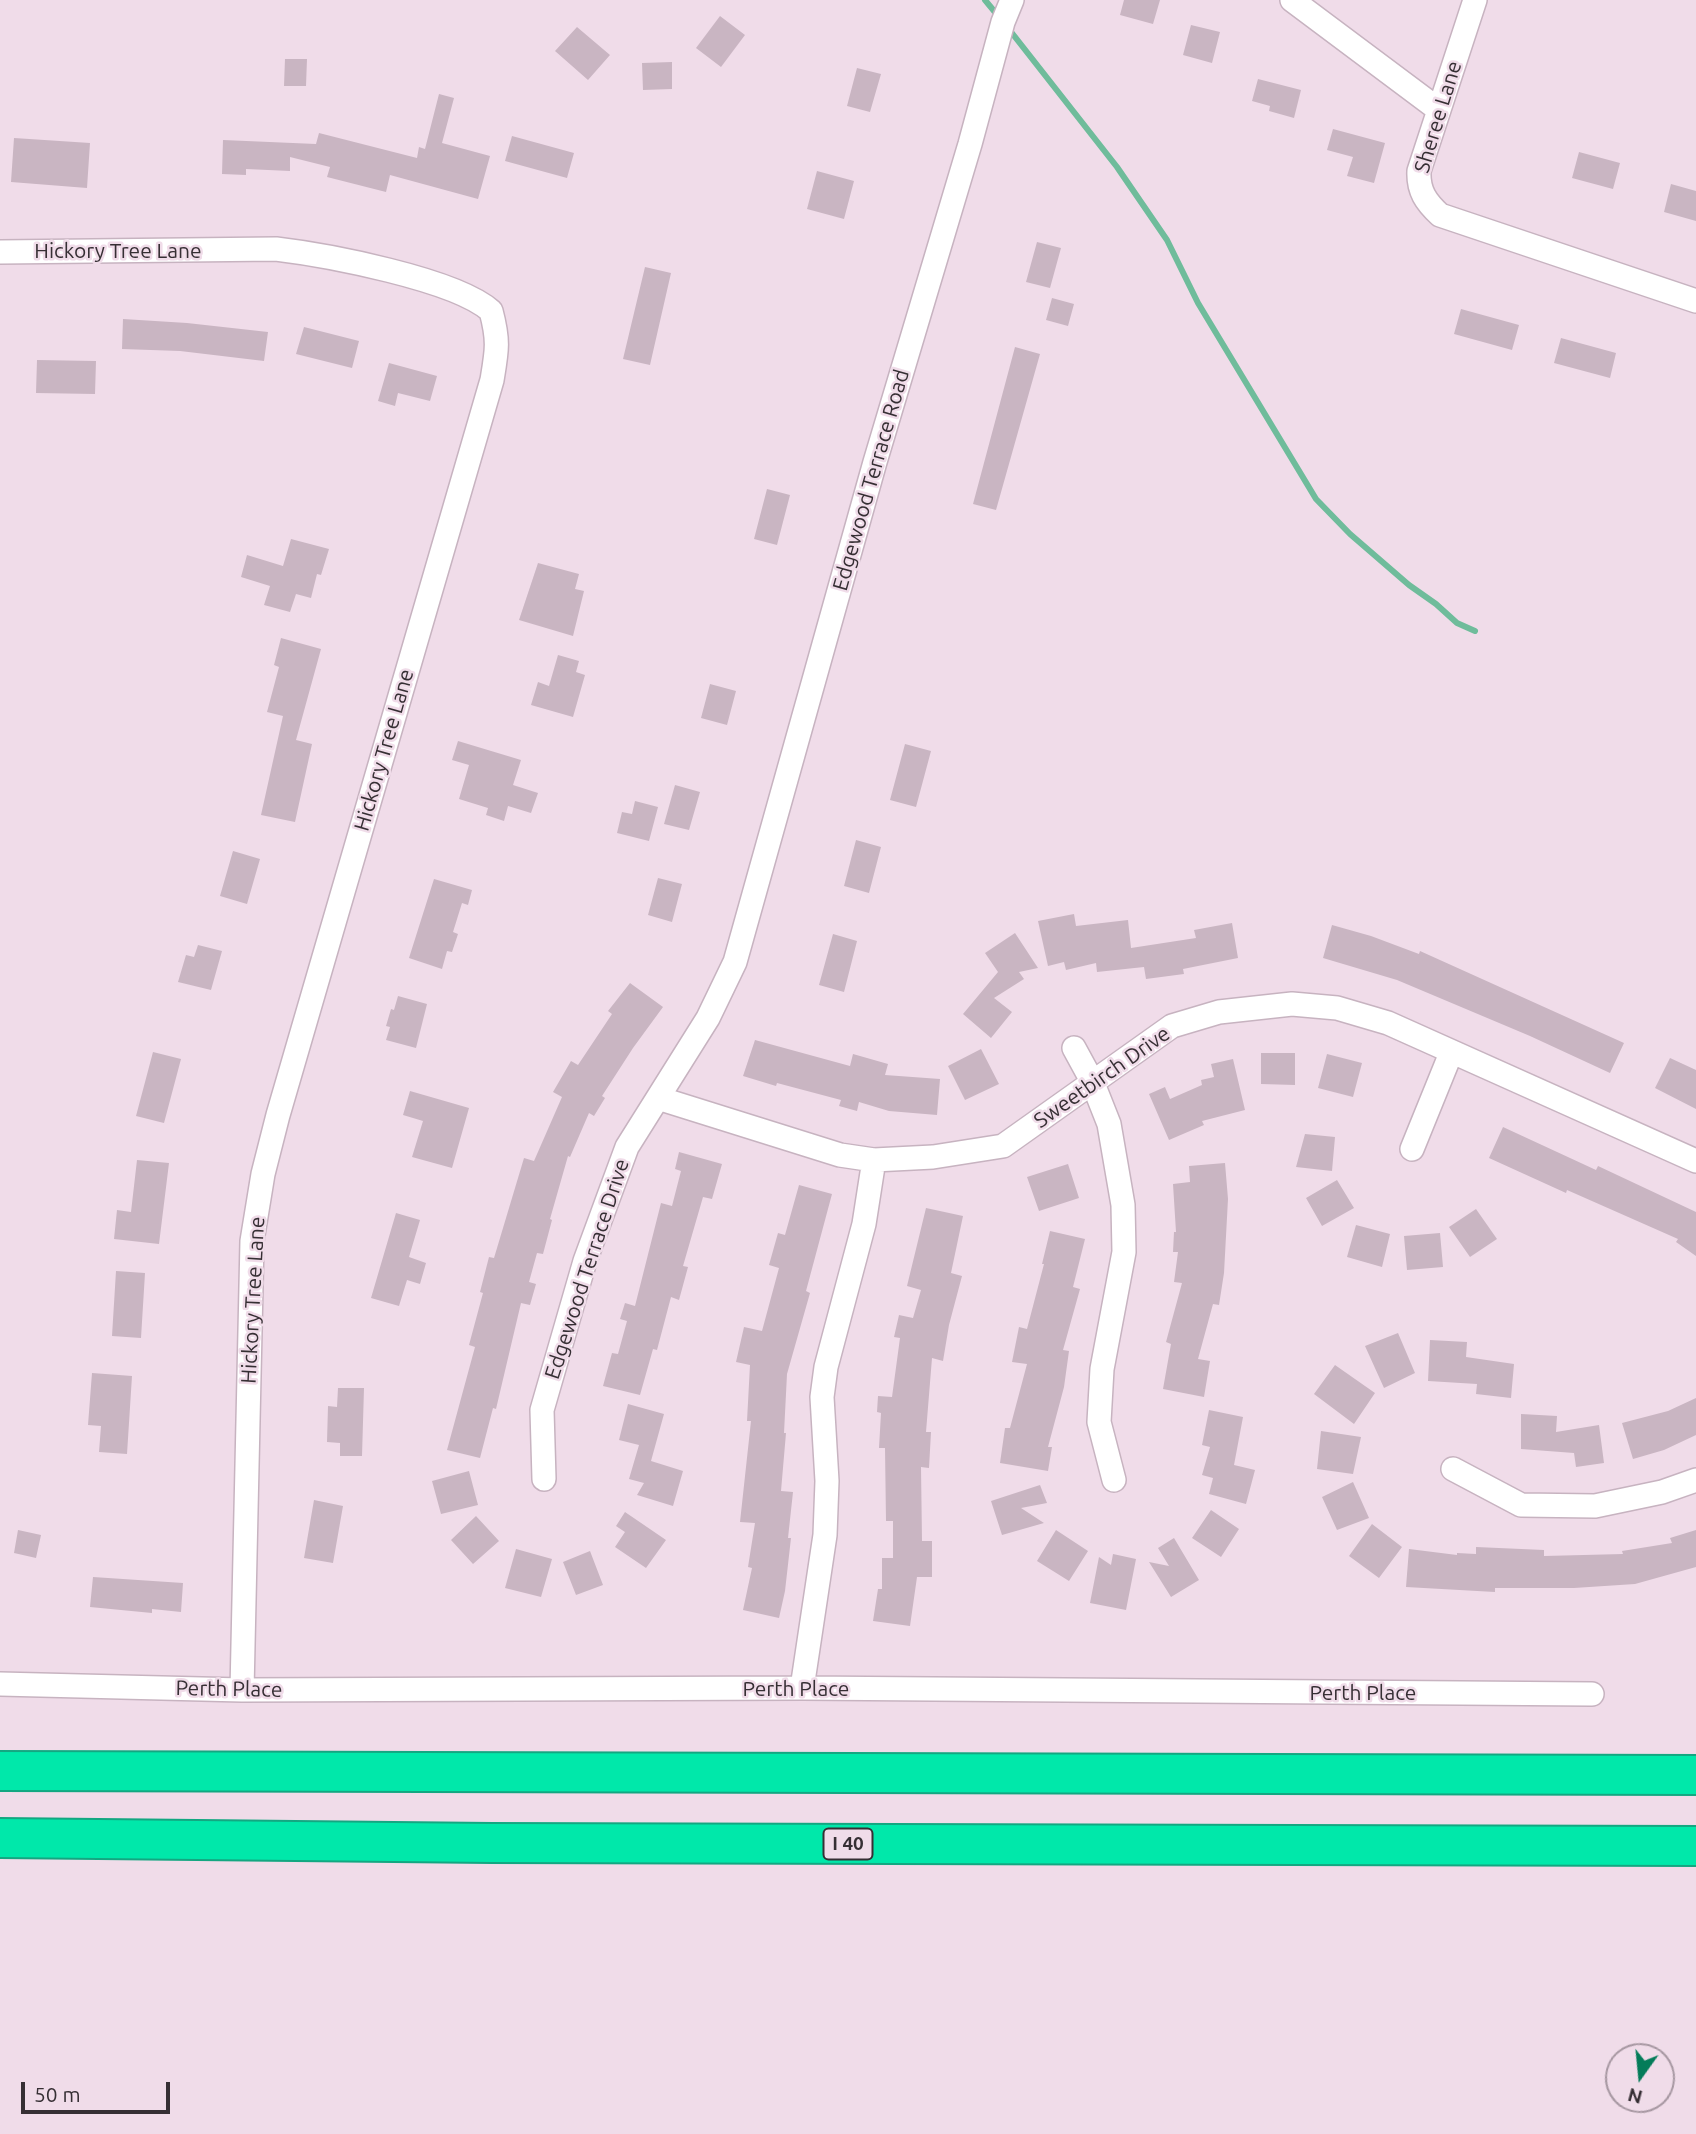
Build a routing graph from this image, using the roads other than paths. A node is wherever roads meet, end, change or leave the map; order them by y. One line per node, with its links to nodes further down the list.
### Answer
1 (1012, 0): 7 (street, Edgewood Terrace Road)
2 (1292, 0): 4 (street)
3 (1475, 0): 4 (street, Sheree Lane)
4 (1439, 110): 6 (street, Sheree Lane)
5 (0, 252): 21 (street, Hickory Tree Lane)
6 (1696, 301)
7 (735, 962): 11 (street, Edgewood Terrace Drive)
8 (1074, 1048): 10 (street)
9 (1451, 1053): 10 (street, Sweetbirch Drive); 12 (street); 14 (street, Sweetbirch Drive)
10 (1092, 1081): 13 (street, Sweetbirch Drive); 18 (street)
11 (658, 1098): 13 (street, Sweetbirch Drive); 16 (street, Edgewood Terrace Drive)
12 (1412, 1149)
13 (874, 1160): 20 (street)
14 (1696, 1161)
15 (1453, 1469): 17 (street)
16 (544, 1479)
17 (1696, 1479)
18 (1115, 1480)
19 (0, 1684): 21 (street, Perth Place)
20 (802, 1688): 21 (street, Perth Place); 22 (street, Perth Place)
21 (242, 1690)
22 (1592, 1694)
23 (0, 1771): 24 (highway)
24 (1696, 1775)
25 (0, 1838): 26 (highway, I 40)
26 (1696, 1846)

